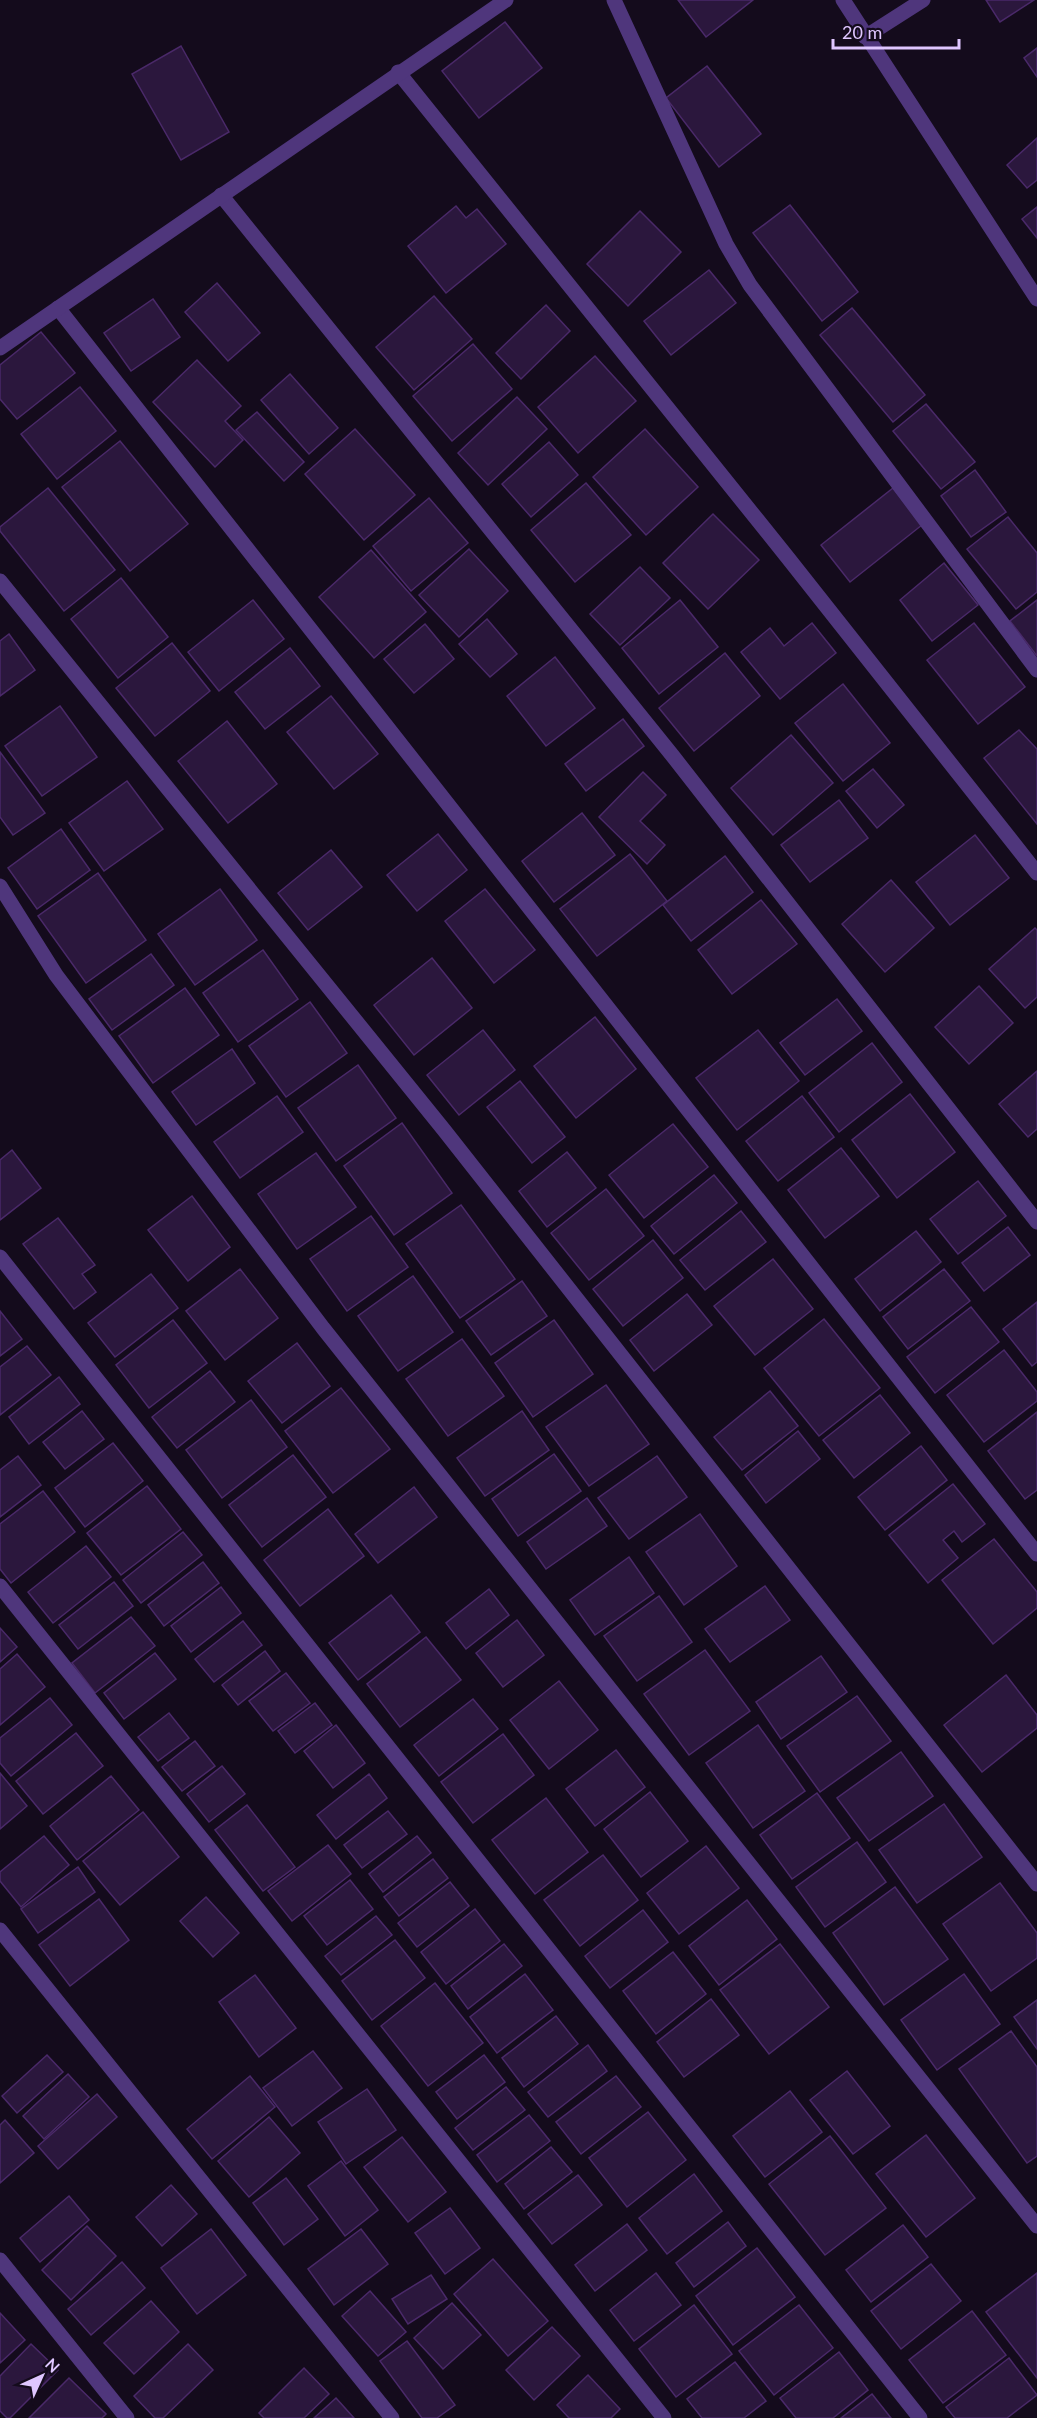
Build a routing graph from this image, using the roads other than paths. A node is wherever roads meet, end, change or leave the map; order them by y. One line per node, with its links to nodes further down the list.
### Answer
1 (506, 0): 6 (street)
2 (614, 0): 12 (street)
3 (843, 0): 5 (street)
4 (923, 0): 5 (street)
5 (865, 37): 8 (street)
6 (398, 72): 7 (street); 13 (street)
7 (221, 195): 9 (street); 15 (street)
8 (1037, 299)
9 (58, 308): 10 (street); 17 (street)
10 (0, 348)
11 (0, 581): 19 (street)
12 (1037, 670)
13 (1037, 873)
14 (0, 886): 21 (street)
15 (1037, 1222)
16 (0, 1257): 26 (street)
17 (1037, 1554)
18 (0, 1586): 25 (street)
19 (1037, 1884)
20 (0, 1930): 24 (street)
21 (1037, 2226)
22 (0, 2260): 23 (street)
23 (127, 2418)
24 (392, 2418)
25 (664, 2418)
26 (920, 2418)

